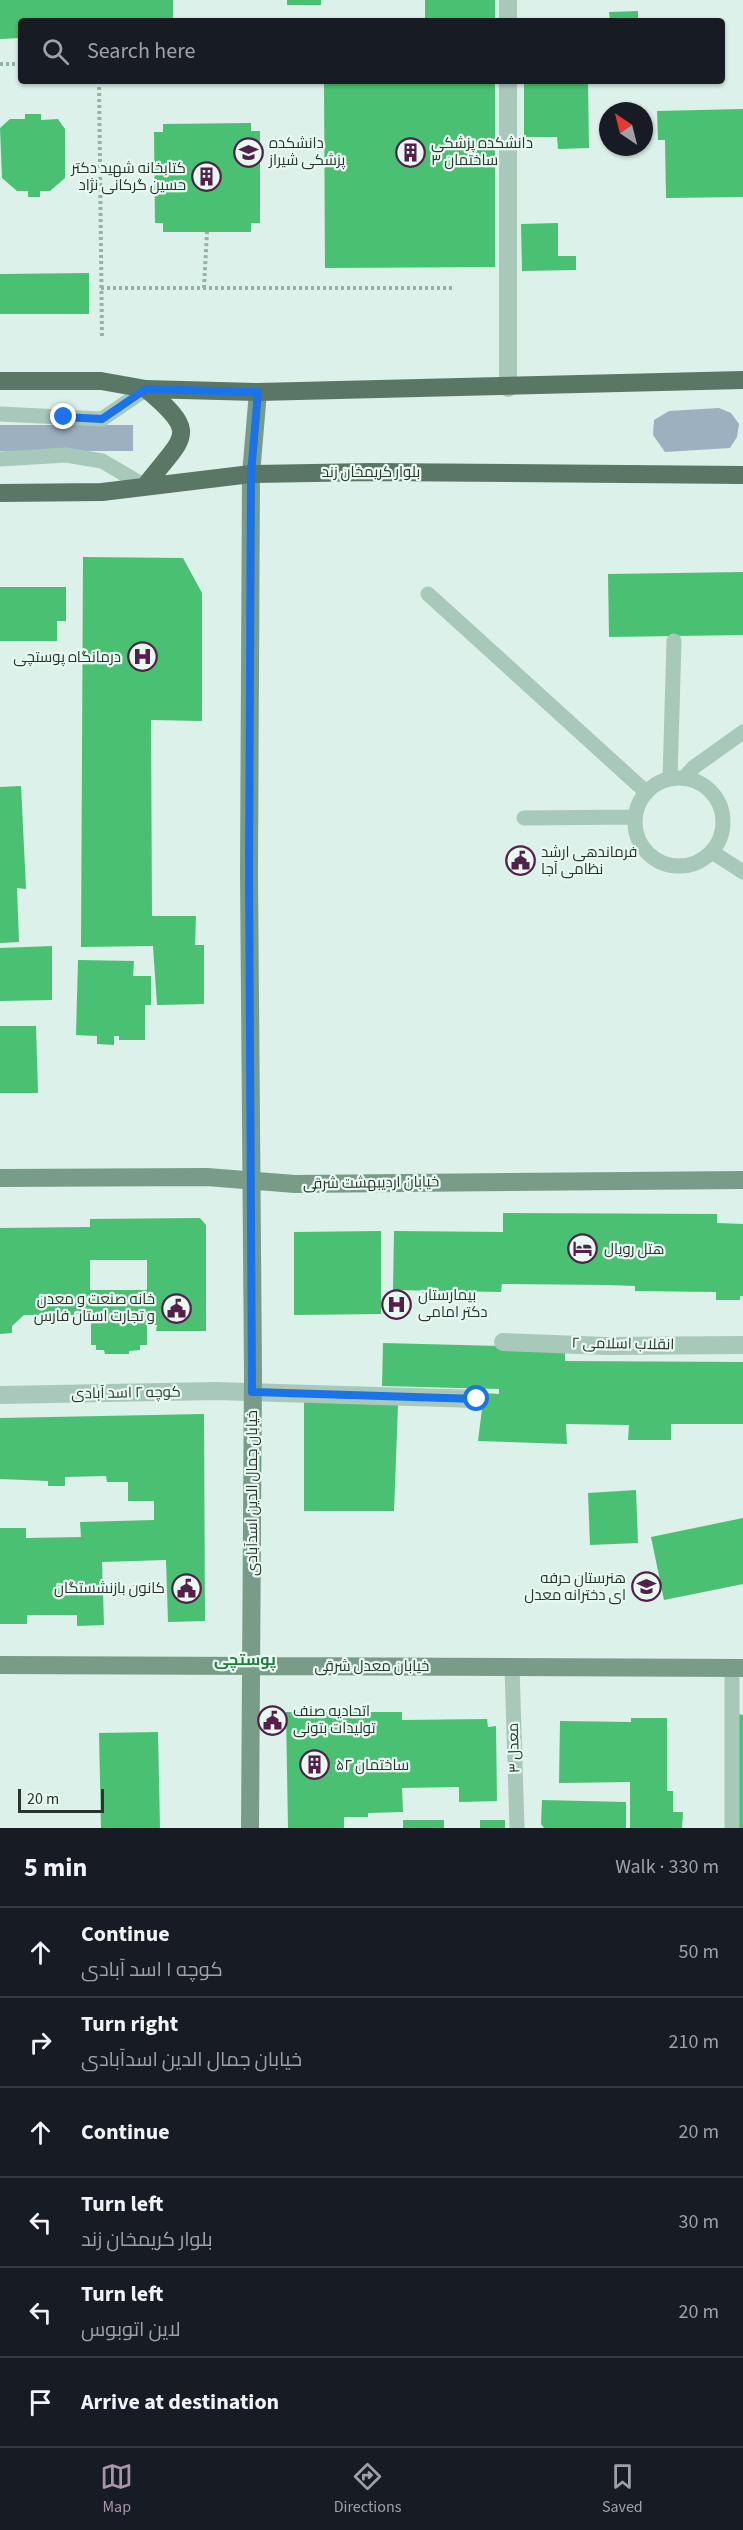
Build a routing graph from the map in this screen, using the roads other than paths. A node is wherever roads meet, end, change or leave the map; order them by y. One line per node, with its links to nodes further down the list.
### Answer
1 (508, 0): 2 (street)
2 (508, 18)
3 (508, 84): 6 (street)
4 (743, 380): 6 (main road)
5 (0, 381): 7 (main road)
6 (508, 388): 8 (main road)
7 (146, 389): 8 (main road); 9 (lane); 13 (main road)
8 (258, 392): 11 (street, خیابان جمال الدین اسدآبادی)
9 (0, 414)
10 (0, 459): 13 (lane)
11 (251, 474): 12 (main road, بلوار کریمخان زند); 13 (main road, بلوار کریمخان زند); 25 (street, خیابان جمال الدین اسدآبادی)
12 (743, 476)
13 (146, 486): 14 (main road, بلوار کریمخان زند)
14 (0, 493)
15 (428, 594): 19 (lane)
16 (674, 641): 18 (lane)
17 (743, 732): 18 (lane)
18 (677, 778): 19 (lane); 22 (lane)
19 (646, 792): 20 (lane)
20 (634, 817): 21 (lane); 22 (lane)
21 (524, 818)
22 (712, 852): 23 (lane)
23 (743, 872)
24 (0, 1178): 25 (street, خیابان اردیبهشت شرقی)
25 (251, 1180): 26 (street, خیابان اردیبهشت شرقی); 29 (street, خیابان جمال الدین اسدآبادی)
26 (743, 1180)
27 (503, 1342): 28 (street, ۲ انقلاب اسلامی)
28 (743, 1345)
29 (252, 1392): 30 (street, کوچه ۲ اسد آبادی); 31 (street, کوچه ۲ اسد آبادی); 33 (street, خیابان جمال الدین اسدآبادی)
30 (0, 1395)
31 (477, 1399)
32 (0, 1665): 33 (street, خیابان معدل شرقی)
33 (252, 1665): 34 (street, خیابان معدل شرقی); 36 (street, خیابان جمال الدین اسدآبادی)
34 (512, 1667): 35 (street, خیابان معدل شرقی); 37 (lane, ۳ معدل)
35 (737, 1668): 38 (lane)
36 (250, 1828)
37 (518, 1828)
38 (732, 1828)

